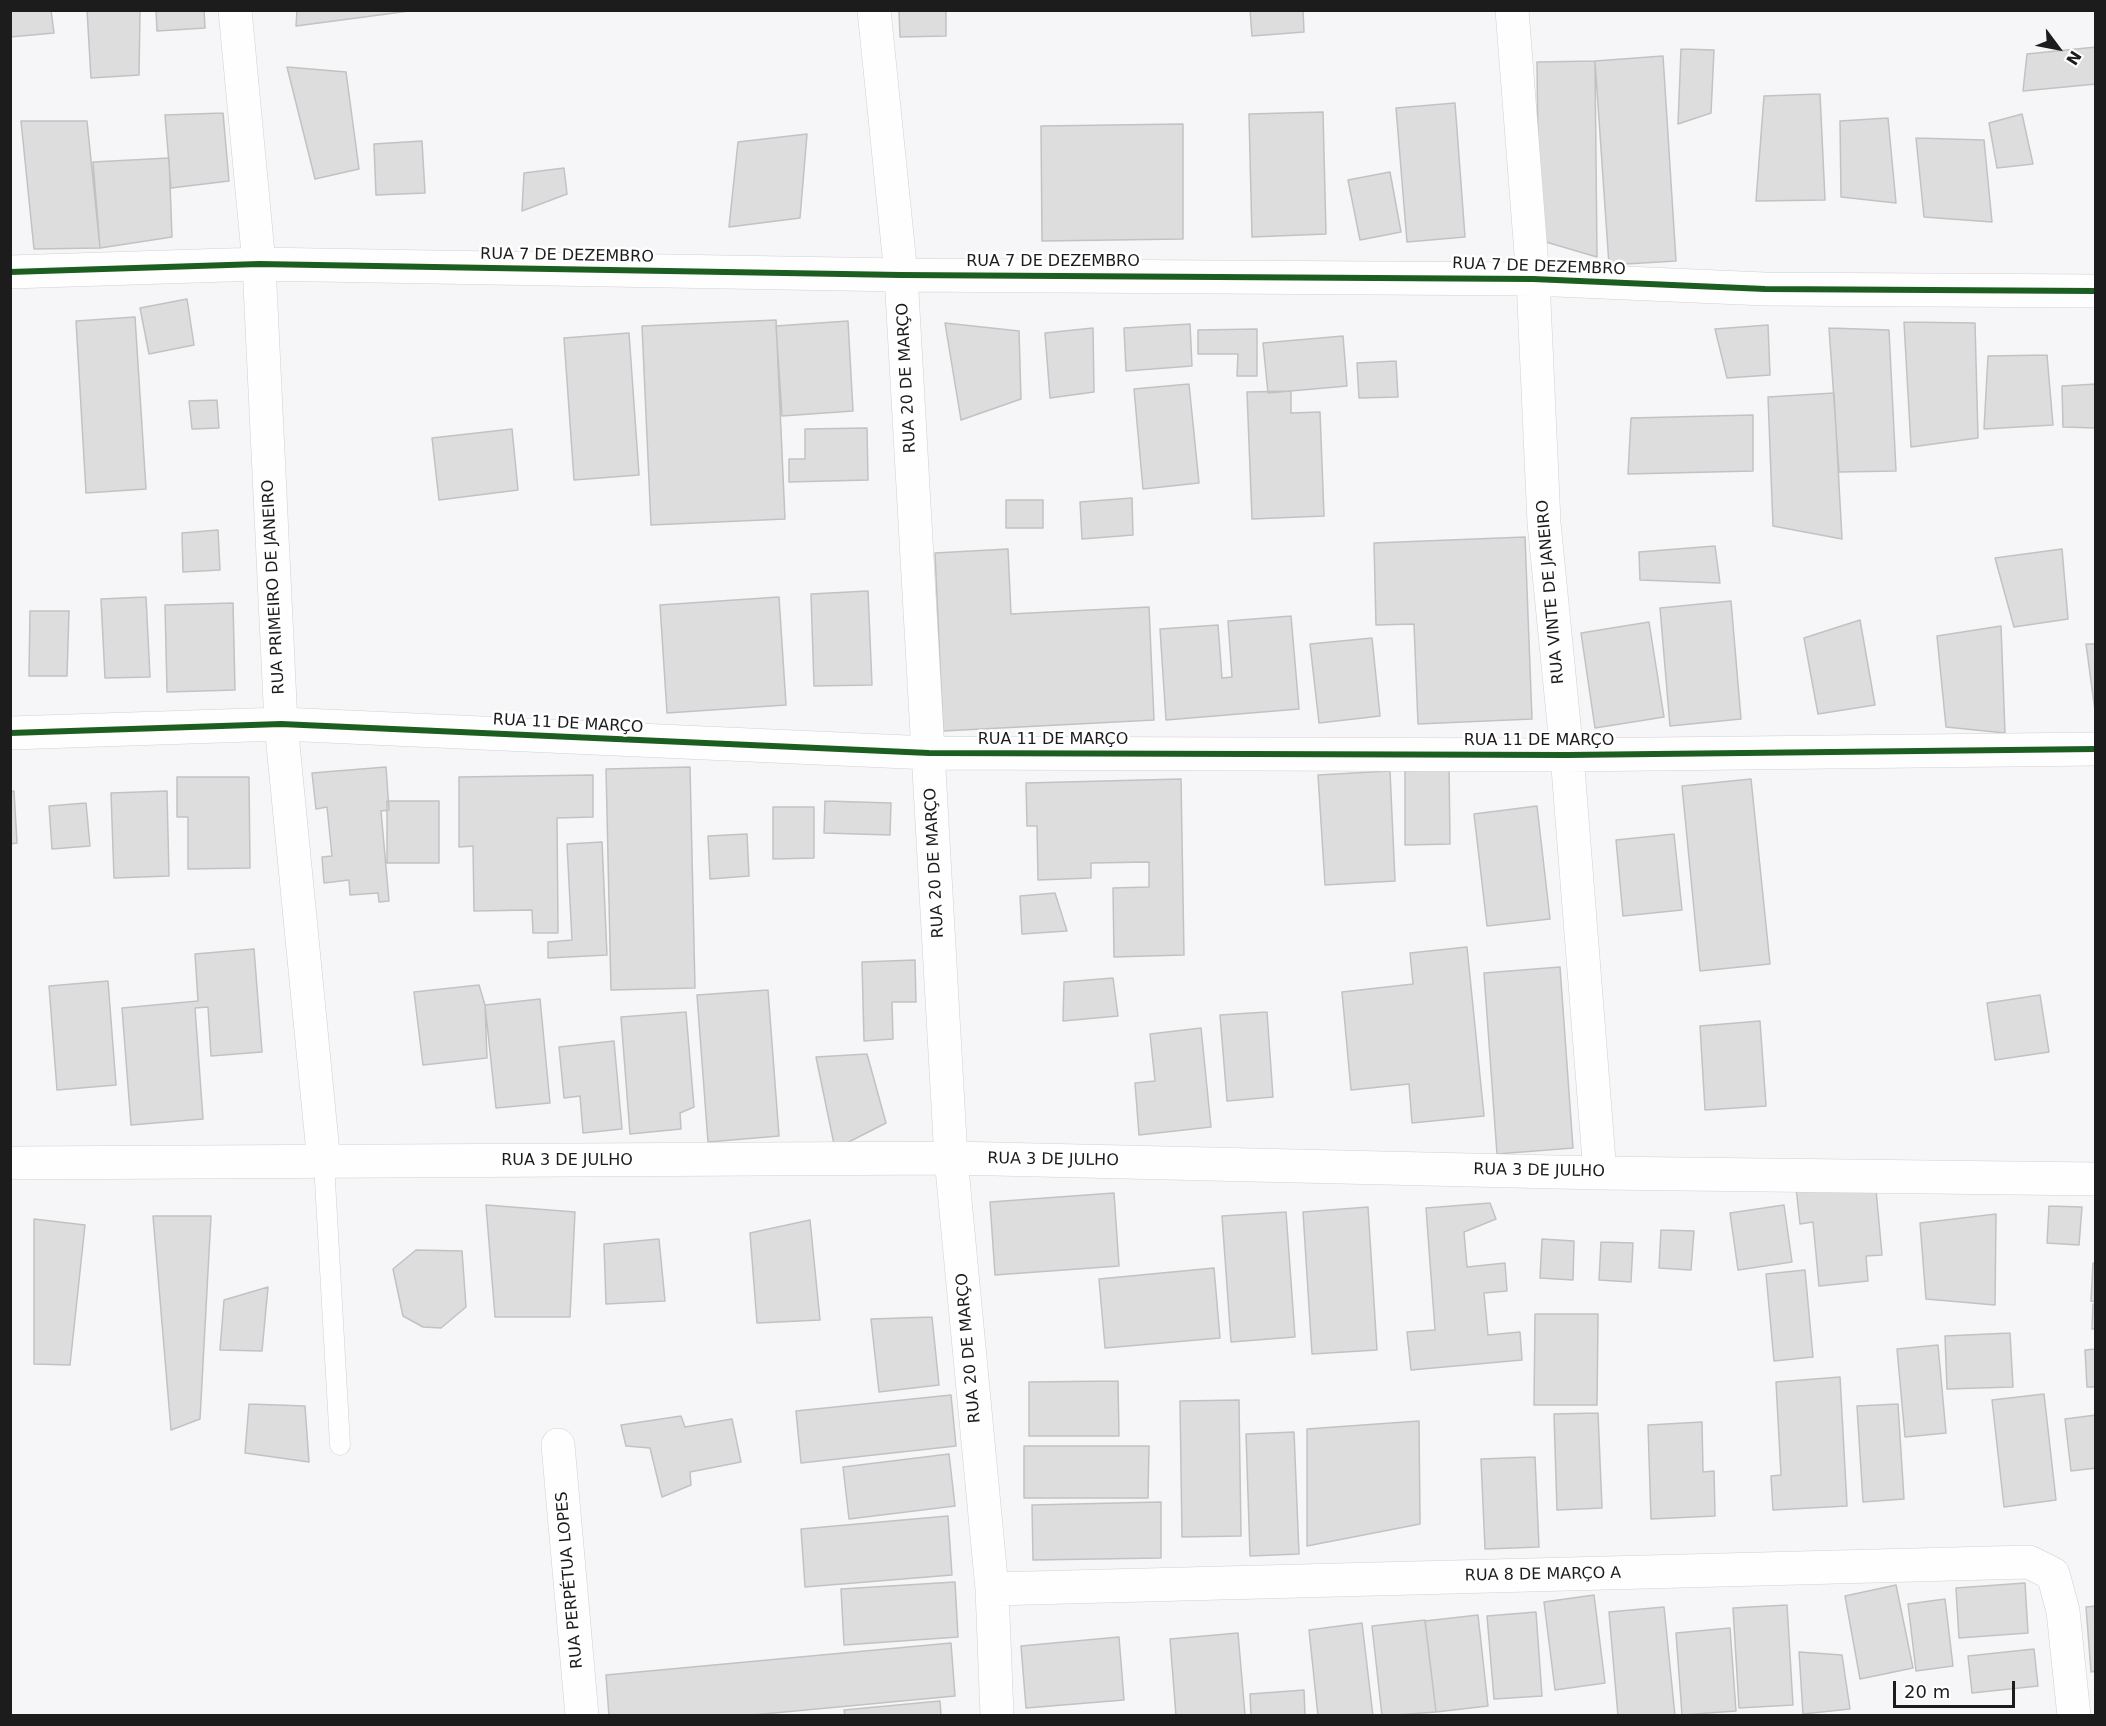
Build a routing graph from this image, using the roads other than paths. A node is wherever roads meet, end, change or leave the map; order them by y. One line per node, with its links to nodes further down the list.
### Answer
1 (235, 10): 4 (street, RUA PRIMEIRO DE JANEIRO)
2 (874, 10): 6 (street, RUA 20 DE MARÇO)
3 (1512, 10): 7 (street, RUA VINTE DE JANEIRO)
4 (259, 264): 5 (street, RUA 7 DE DEZEMBRO); 6 (street, RUA 7 DE DEZEMBRO); 9 (street, RUA PRIMEIRO DE JANEIRO)
5 (10, 272)
6 (901, 274): 7 (street, RUA 7 DE DEZEMBRO); 12 (street, RUA 20 DE MARÇO)
7 (1533, 279): 8 (street, RUA 7 DE DEZEMBRO); 13 (street, RUA VINTE DE JANEIRO)
8 (2096, 291)
9 (281, 724): 10 (street, RUA 11 DE MARÇO); 12 (street, RUA 11 DE MARÇO); 16 (street, RUA PRIMEIRO DE JANEIRO)
10 (10, 734)
11 (2096, 749): 13 (street, RUA 11 DE MARÇO)
12 (929, 753): 13 (street, RUA 11 DE MARÇO); 14 (street, RUA 20 DE MARÇO)
13 (1567, 755): 17 (street, RUA VINTE DE JANEIRO)
14 (951, 1158): 16 (street, RUA 3 DE JULHO); 17 (street, RUA 3 DE JULHO); 21 (street, RUA 20 DE MARÇO)
15 (10, 1163): 16 (street, RUA 3 DE JULHO)
16 (324, 1163): 19 (lane)
17 (1600, 1173): 18 (street, RUA 3 DE JULHO)
18 (2096, 1179)
19 (340, 1445)
20 (558, 1445): 22 (street, RUA PERPÉTUA LOPES)
21 (992, 1589): 23 (street, RUA 20 DE MARÇO); 24 (street, RUA 8 DE MARÇO A)
22 (582, 1716)
23 (997, 1716)
24 (2074, 1716)

